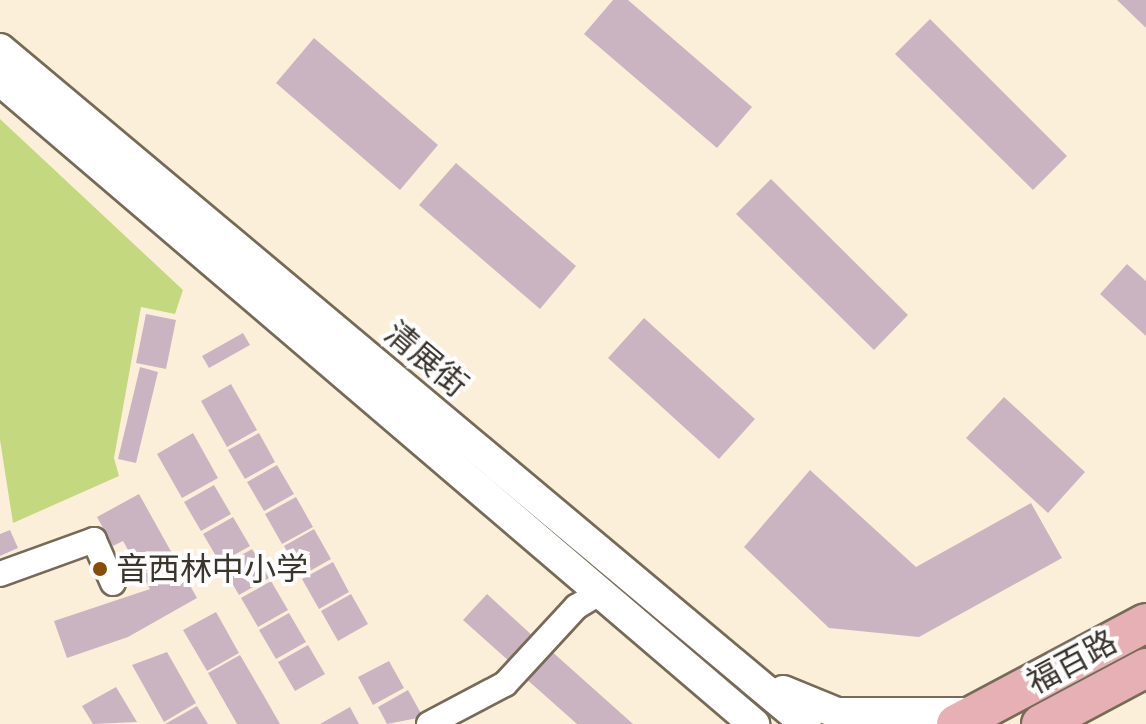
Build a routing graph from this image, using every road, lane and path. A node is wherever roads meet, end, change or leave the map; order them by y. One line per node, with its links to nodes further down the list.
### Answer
1 (0, 49): 7 (street, 清展街)
2 (0, 80): 5 (street, 清展街)
3 (0, 574): 4 (street)
4 (113, 583)
5 (603, 591): 9 (street, 清展街); 11 (street)
6 (1146, 623): 10 (main road, 福百路)
7 (742, 667): 10 (street); 14 (street, 清展街)
8 (1146, 668): 15 (main road, 福百路)
9 (714, 689): 12 (street); 13 (street, 清展街)
10 (966, 718)
11 (429, 724)
12 (732, 724)
13 (754, 724)
14 (806, 724)
15 (1041, 724)

